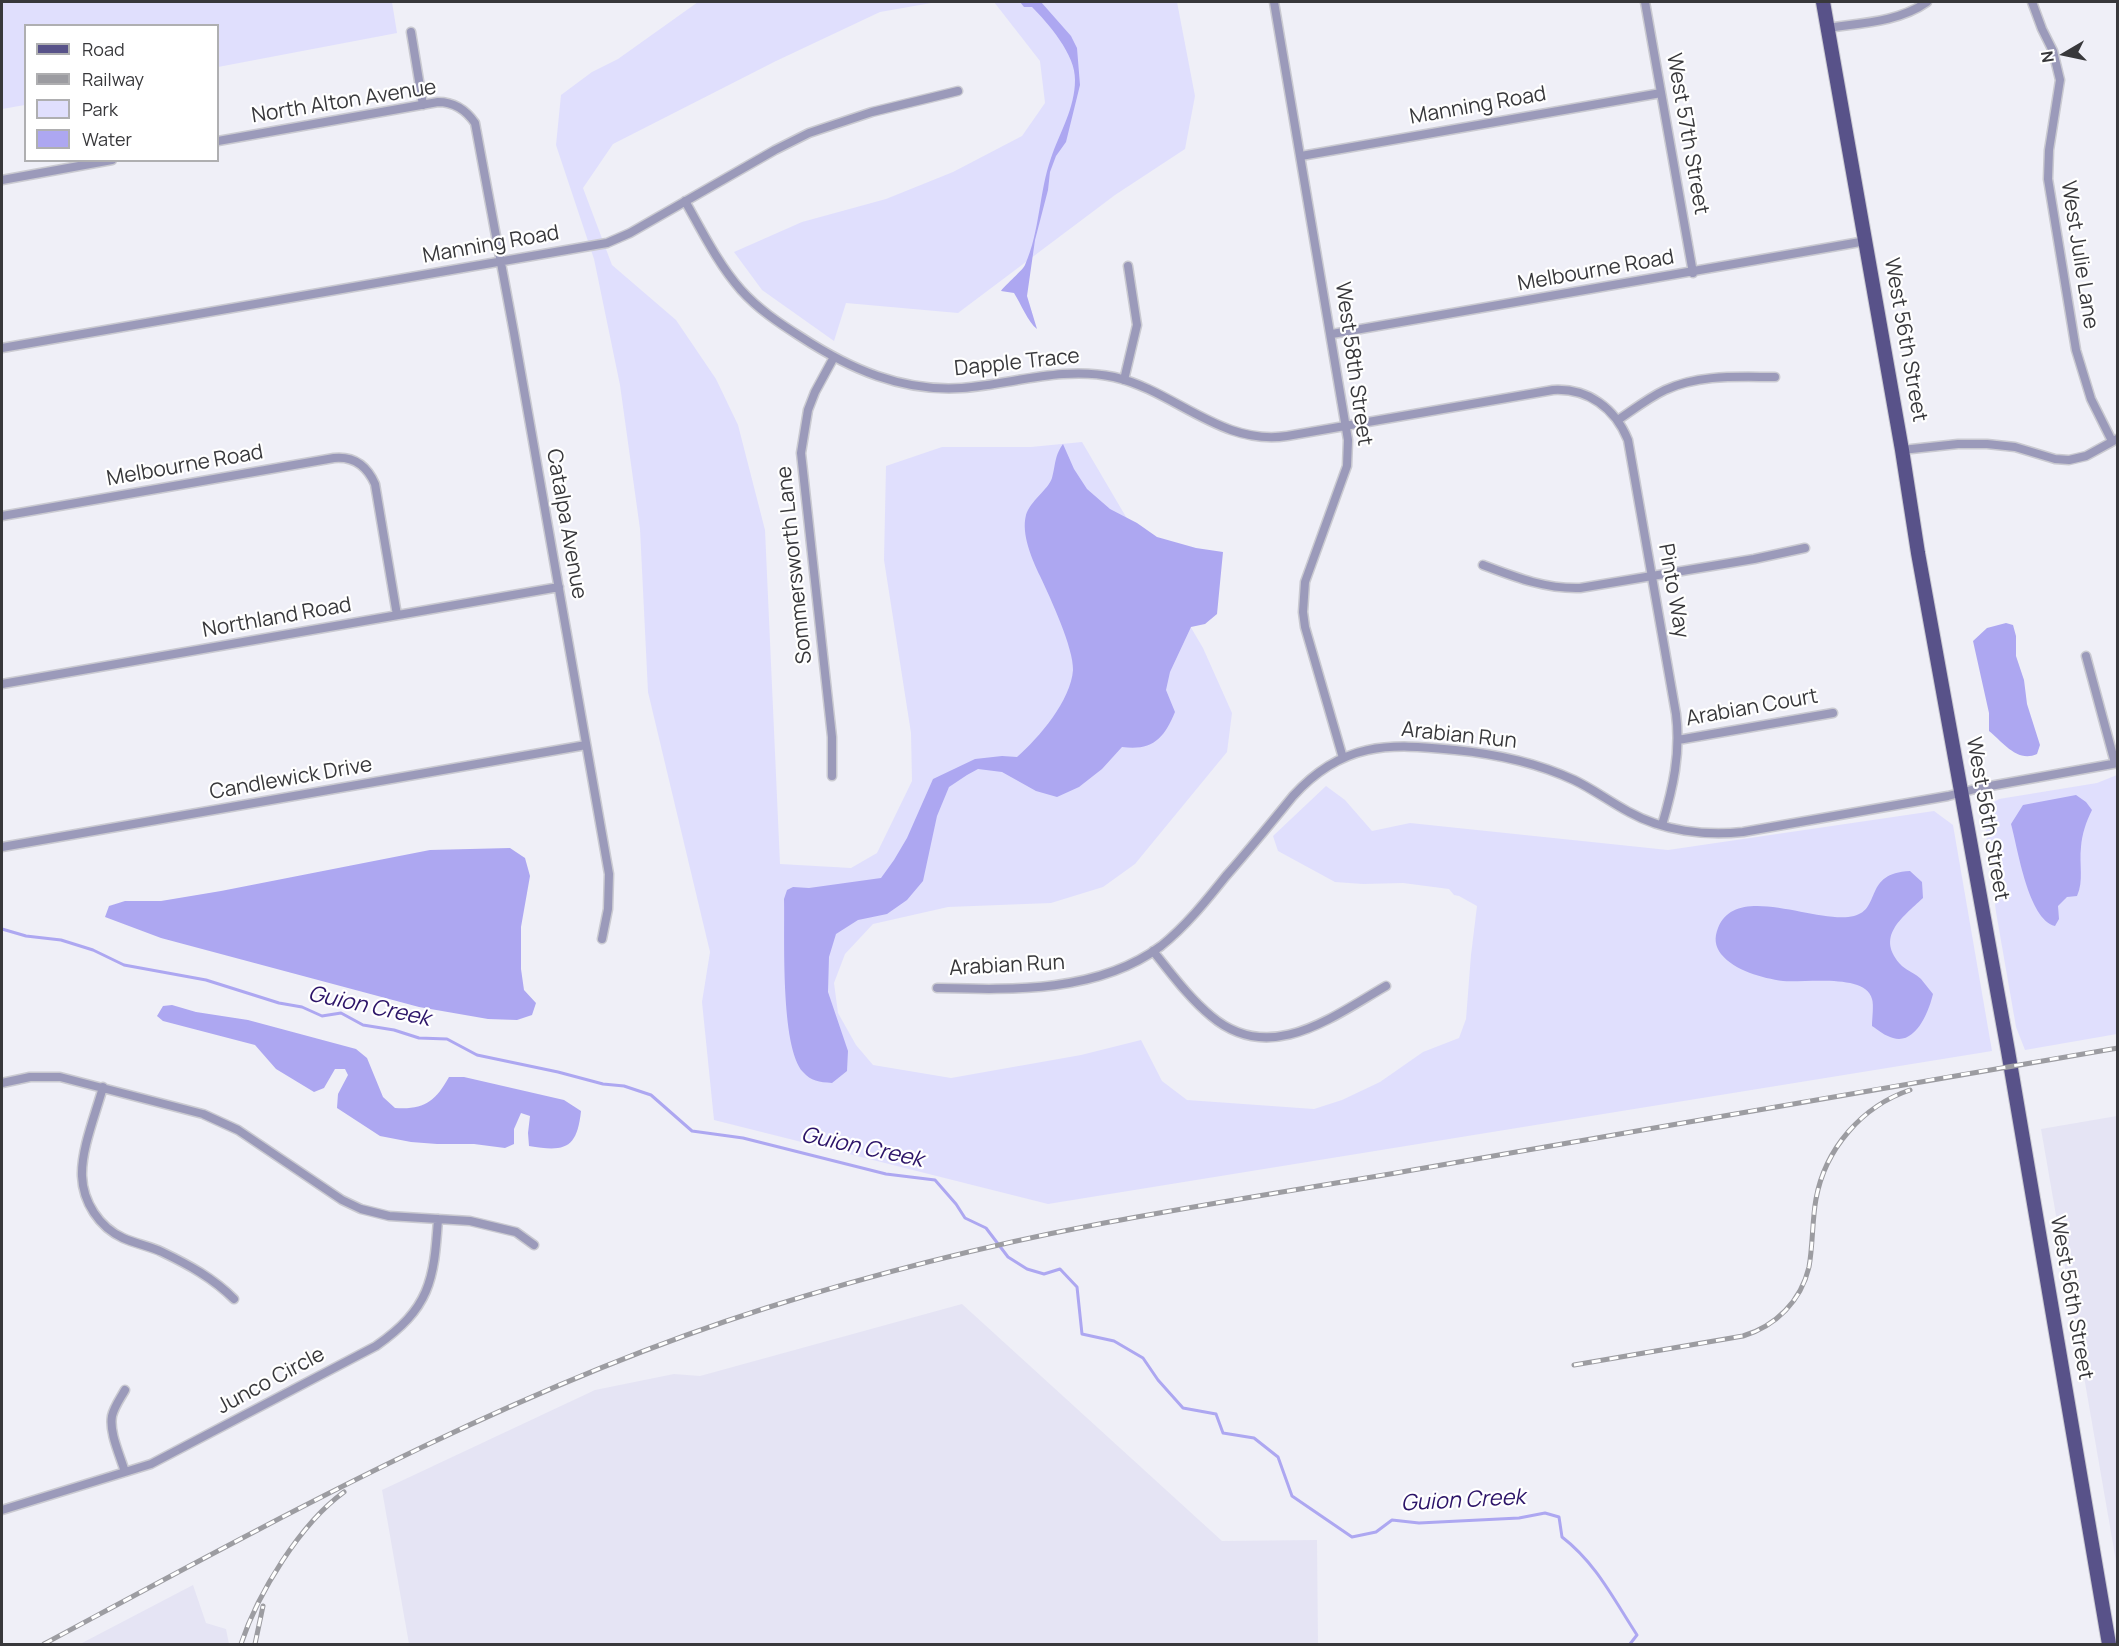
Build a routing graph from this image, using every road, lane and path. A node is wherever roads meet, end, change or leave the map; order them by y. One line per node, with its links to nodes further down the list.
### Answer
1 (1274, 2): 13 (street, West 58th Street)
2 (1645, 2): 9 (street, West 57th Street)
3 (1823, 2): 6 (main road, West 56th Street)
4 (1927, 2): 6 (street)
5 (2032, 2): 28 (street, West Julie Lane)
6 (1827, 28): 17 (main road, West 56th Street)
7 (411, 32): 10 (street)
8 (958, 91): 16 (street, Manning Road)
9 (1661, 93): 13 (street, Manning Road); 20 (street, West 57th Street)
10 (423, 105): 11 (street, North Alton Avenue); 12 (street, North Alton Avenue)
11 (471, 117): 18 (street, Catalpa Avenue)
12 (219, 141)
13 (1300, 156): 21 (street, West 58th Street)
14 (101, 162): 15 (street)
15 (2, 180)
16 (685, 201): 18 (street, Manning Road); 23 (street, Dapple Trace)
17 (1866, 241): 20 (street, Melbourne Road); 29 (main road, West 56th Street)
18 (501, 261): 22 (street, Manning Road); 34 (street, Catalpa Avenue)
19 (1128, 267): 25 (street)
20 (1693, 273): 21 (street, Melbourne Road)
21 (1332, 334): 27 (street, West 58th Street)
22 (2, 348)
23 (834, 357): 25 (street, Dapple Trace); 43 (street, Sommersworth Lane)
24 (1775, 377): 26 (street)
25 (1124, 380): 27 (street, Dapple Trace)
26 (1618, 420): 27 (street, Dapple Trace); 33 (street, Pinto Way)
27 (1346, 425): 41 (street, West 58th Street)
28 (2115, 440): 29 (street)
29 (1902, 450): 44 (main road, West 56th Street)
30 (2, 516): 35 (street, Melbourne Road)
31 (1806, 548): 33 (street)
32 (1483, 565): 33 (street)
33 (1652, 576): 39 (street, Pinto Way)
34 (559, 587): 35 (street, Northland Road); 40 (street, Catalpa Avenue)
35 (397, 615): 37 (street, Northland Road)
36 (2086, 656): 42 (street)
37 (2, 684)
38 (1833, 713): 39 (street, Arabian Court)
39 (1678, 740): 45 (street, Pinto Way)
40 (586, 746): 46 (street, Candlewick Drive); 47 (street, Catalpa Avenue)
41 (1343, 758): 45 (street, Arabian Run); 48 (street, Arabian Run)
42 (2116, 763): 44 (street, Arabian Run)
43 (832, 776)
44 (1960, 792): 45 (street, Arabian Run); 59 (main road, West 56th Street)
45 (1662, 825)
46 (2, 847)
47 (602, 939)
48 (1153, 951): 49 (street); 50 (street, Arabian Run)
49 (1386, 986)
50 (937, 987)
51 (2, 1083): 52 (street)
52 (103, 1087): 53 (street); 55 (street)
53 (438, 1219): 54 (street); 57 (street, Junco Circle)
54 (534, 1245)
55 (234, 1299)
56 (125, 1390): 57 (street)
57 (125, 1472): 58 (street, Junco Circle)
58 (2, 1510)
59 (2109, 1644)

